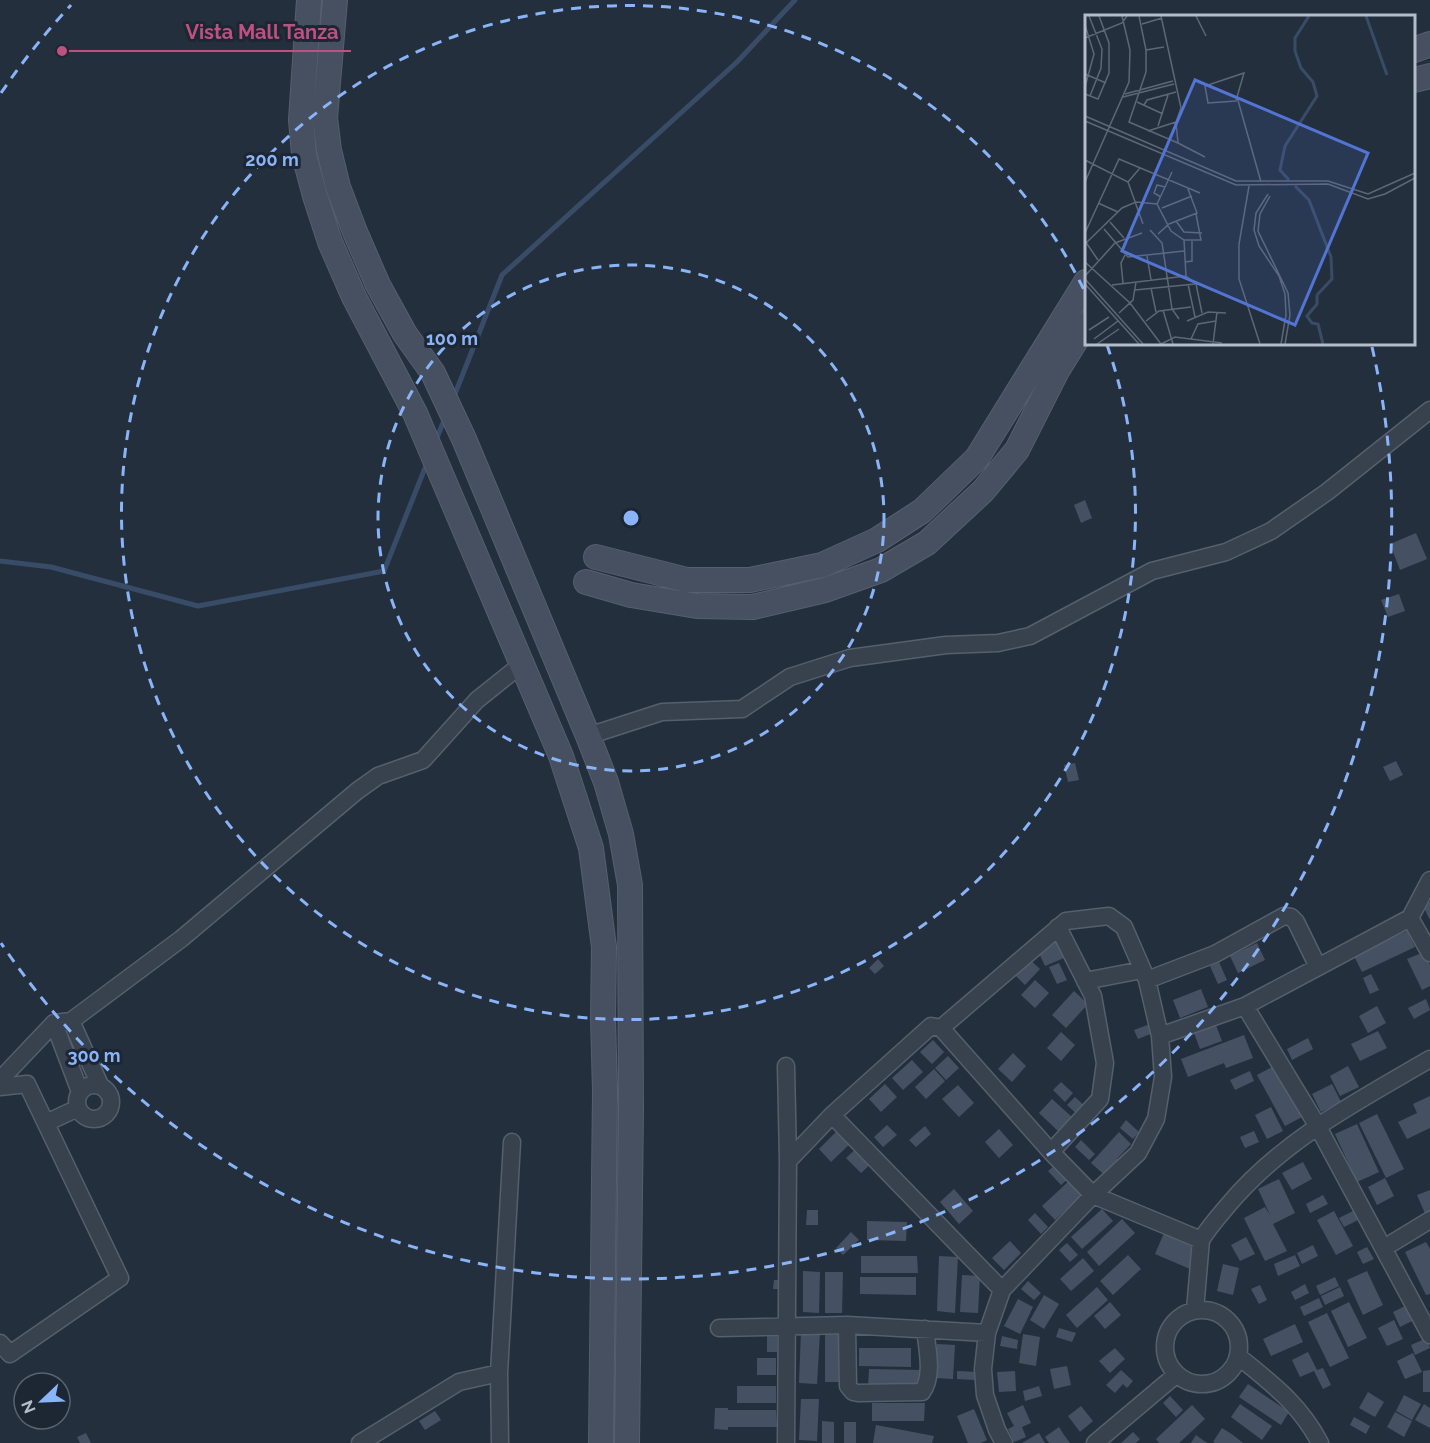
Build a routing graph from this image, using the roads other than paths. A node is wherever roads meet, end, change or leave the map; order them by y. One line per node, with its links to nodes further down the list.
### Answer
1 (335, 0): 3 (street)
2 (308, 11): 3 (street); 13 (street)
3 (333, 24): 14 (street)
4 (1430, 44): 5 (street)
5 (1415, 49)
6 (1430, 76): 7 (street)
7 (1415, 80)
8 (1085, 284): 11 (street)
9 (1085, 326): 12 (street)
10 (1430, 410): 14 (street)
11 (596, 557)
12 (586, 582)
13 (522, 664): 23 (street); 56 (street)
14 (588, 736): 57 (street)
15 (1430, 880): 16 (street)
16 (1410, 918): 18 (street); 19 (street)
17 (1058, 927): 20 (street); 21 (street); 24 (street)
18 (1430, 953)
19 (1318, 967): 20 (street); 22 (street)
20 (1145, 975): 21 (street); 25 (street)
21 (1085, 981): 36 (street)
22 (1245, 1006): 25 (street); 34 (street)
23 (63, 1022): 28 (street); 29 (street); 31 (street)
24 (941, 1028): 32 (street); 36 (street)
25 (1160, 1035): 38 (street)
26 (1430, 1059): 34 (street)
27 (786, 1066): 37 (street)
28 (0, 1080)
29 (100, 1085): 31 (street); 31 (street)
30 (0, 1087): 33 (street)
31 (79, 1100): 33 (street)
32 (832, 1115): 37 (street); 42 (street)
33 (46, 1123): 50 (street)
34 (1317, 1125): 40 (street); 41 (street)
35 (512, 1142): 52 (street)
36 (1051, 1152): 38 (street)
37 (788, 1161): 45 (street)
38 (1093, 1195): 40 (street); 42 (street)
39 (1430, 1220): 41 (street)
40 (1201, 1240): 43 (street)
41 (1384, 1248): 49 (street)
42 (1002, 1290): 48 (street)
43 (1195, 1310): 51 (street); 53 (street)
44 (847, 1325): 45 (street); 47 (street); 47 (street)
45 (787, 1326): 46 (street); 58 (street)
46 (719, 1329)
47 (925, 1329): 48 (street)
48 (987, 1333): 59 (street)
49 (1430, 1335)
50 (0, 1343)
51 (1239, 1356): 53 (street); 61 (street)
52 (499, 1373): 54 (street); 55 (street)
53 (1177, 1374): 60 (street)
54 (360, 1443)
55 (500, 1443)
56 (601, 1443)
57 (627, 1443)
58 (786, 1443)
59 (1004, 1443)
60 (1095, 1443)
61 (1320, 1443)

